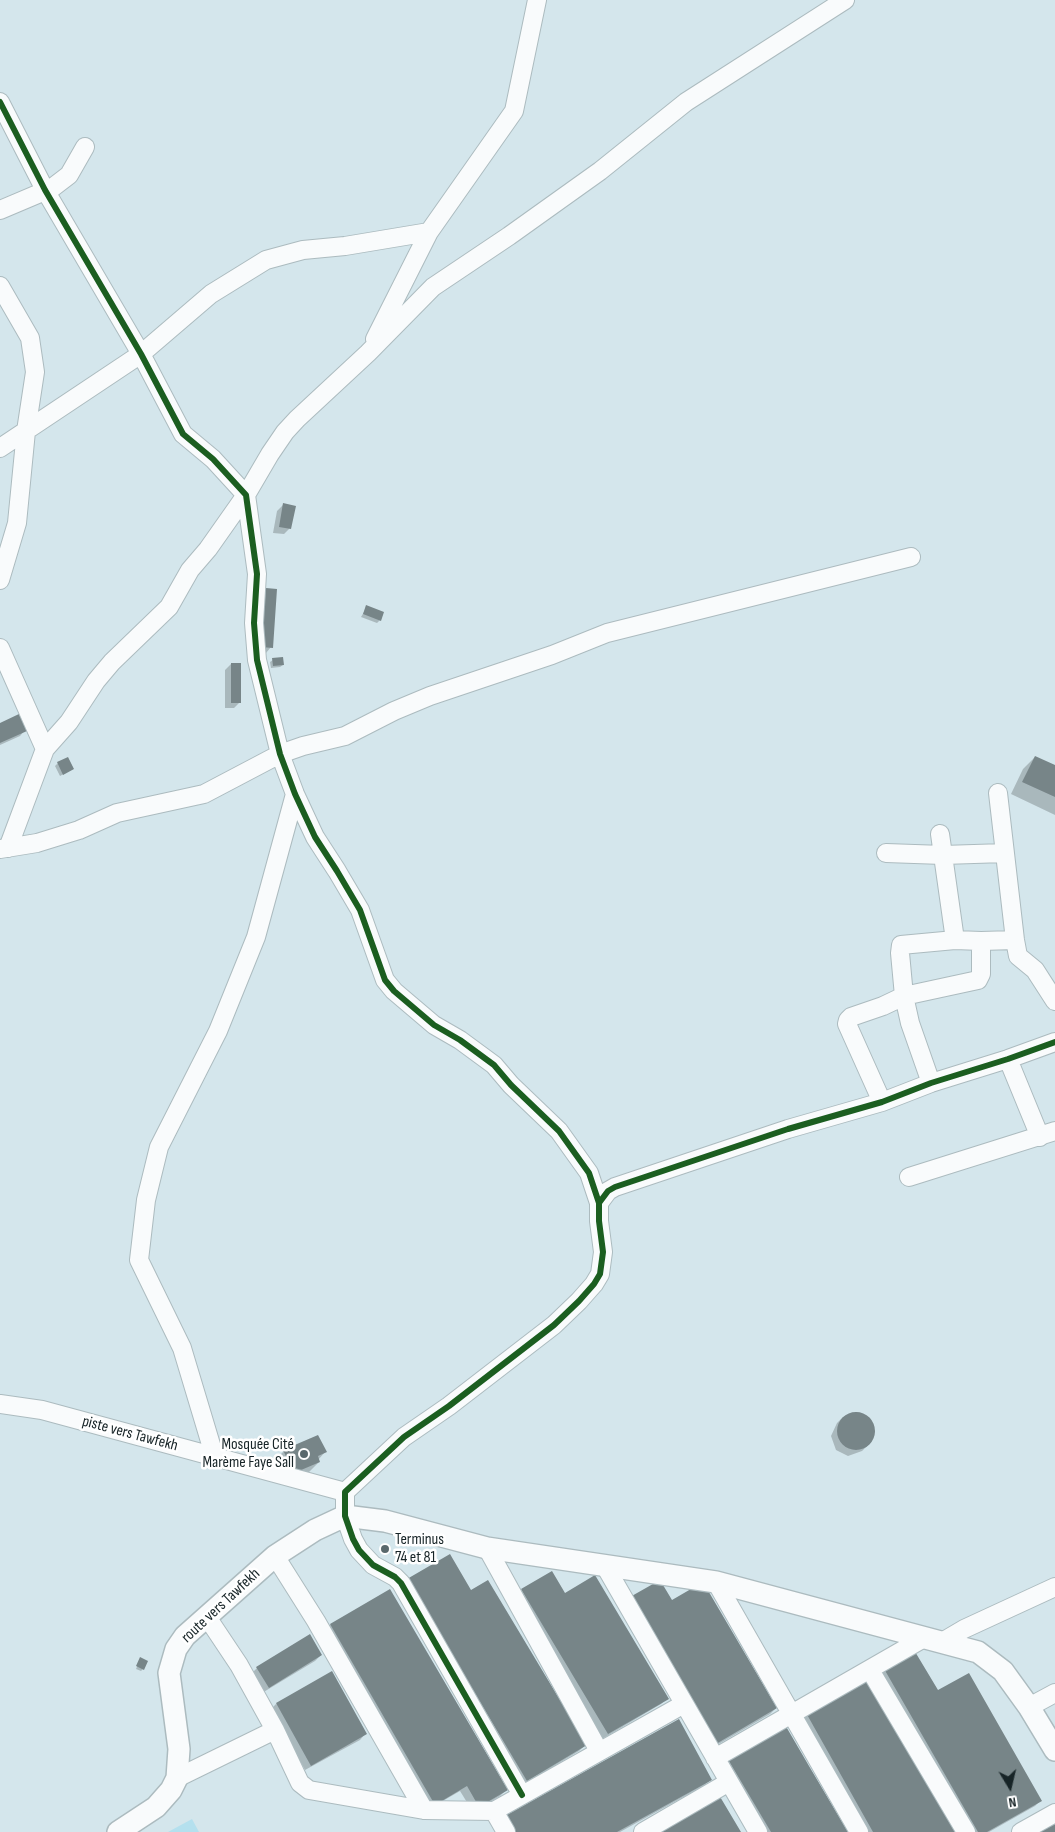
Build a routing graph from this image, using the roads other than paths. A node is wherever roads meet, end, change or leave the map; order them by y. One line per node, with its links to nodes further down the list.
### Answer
1 (537, 0): 7 (street)
2 (846, 0): 9 (street)
3 (0, 102): 5 (street)
4 (85, 147): 5 (street)
5 (45, 190): 6 (street); 10 (street)
6 (0, 210)
7 (429, 232): 9 (street); 10 (street)
8 (0, 286): 11 (street)
9 (368, 353): 13 (street)
10 (141, 354): 11 (street); 13 (street)
11 (26, 431): 12 (street); 15 (street)
12 (0, 448)
13 (246, 495): 17 (street); 18 (street)
14 (911, 557): 18 (street)
15 (0, 580)
16 (0, 648): 17 (street)
17 (45, 749): 22 (street)
18 (280, 754): 20 (street); 22 (street)
19 (998, 793): 24 (street)
20 (295, 794): 37 (street); 39 (street)
21 (940, 834): 25 (street)
22 (4, 849)
23 (886, 853): 25 (street)
24 (1005, 853): 25 (street); 27 (street)
25 (943, 855): 26 (street)
26 (956, 940): 28 (street); 29 (street)
27 (1015, 940): 28 (street); 30 (street)
28 (981, 941): 29 (street)
29 (904, 996): 33 (street); 34 (street)
30 (1055, 1001)
31 (1055, 1042): 32 (street)
32 (1008, 1059): 33 (street); 35 (street)
33 (931, 1083): 34 (street)
34 (882, 1102): 37 (street)
35 (1047, 1134): 36 (street)
36 (909, 1177)
37 (599, 1203): 40 (street)
38 (0, 1404): 39 (street, piste vers Tawfekh)
39 (215, 1458): 40 (street, piste vers Tawfekh)
40 (345, 1492): 41 (street)
41 (345, 1516): 42 (street); 43 (street, route vers Tawfekh); 60 (street)
42 (487, 1548): 44 (street); 56 (street)
43 (275, 1556): 47 (street, route vers Tawfekh); 61 (street)
44 (606, 1566): 45 (street); 51 (street)
45 (716, 1582): 48 (street); 53 (street)
46 (1055, 1587): 48 (street)
47 (207, 1617): 54 (street); 58 (street, route vers Tawfekh)
48 (933, 1640): 49 (street); 52 (street)
49 (870, 1670): 53 (street); 69 (street)
50 (1055, 1693): 52 (street)
51 (684, 1704): 56 (street); 57 (street)
52 (1029, 1707): 55 (street)
53 (791, 1714): 57 (street); 68 (street)
54 (275, 1730): 58 (street); 61 (street)
55 (1055, 1750)
56 (599, 1751): 60 (street)
57 (715, 1758): 59 (street)
58 (177, 1778): 64 (street, route vers Tawfekh)
59 (729, 1782): 66 (street); 67 (street)
60 (522, 1795): 62 (street)
61 (424, 1810): 62 (street)
62 (494, 1811): 65 (street)
63 (1055, 1813): 70 (street)
64 (118, 1832)
65 (506, 1832)
66 (643, 1832)
67 (758, 1832)
68 (859, 1832)
69 (966, 1832)
70 (1020, 1832)

